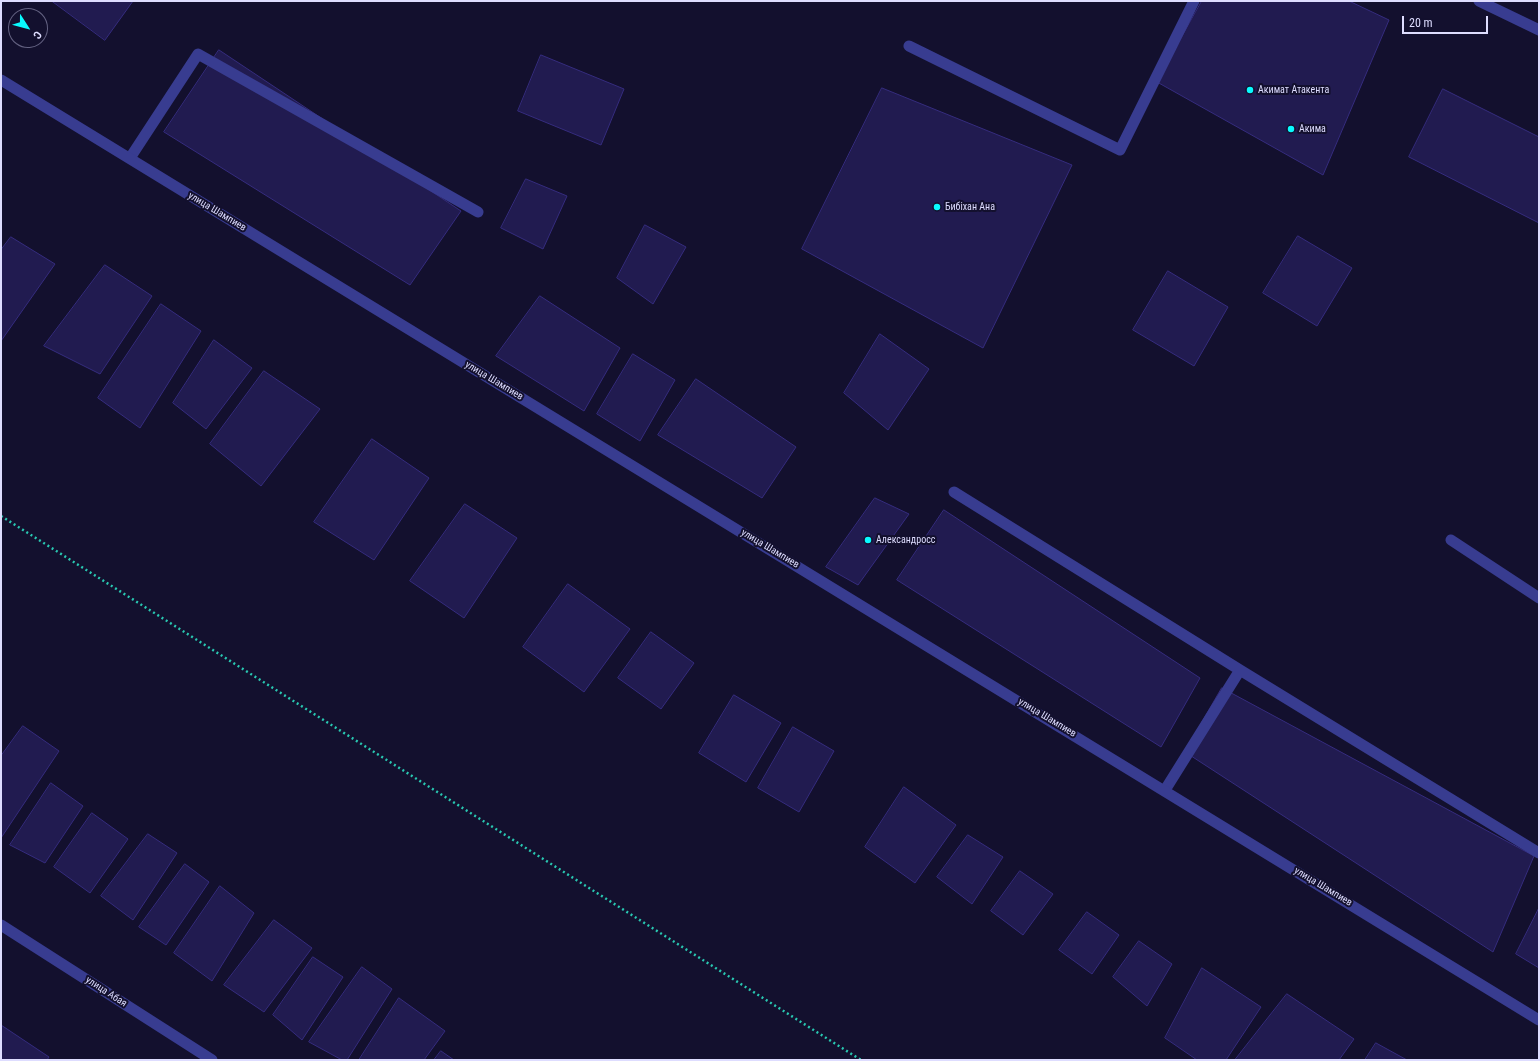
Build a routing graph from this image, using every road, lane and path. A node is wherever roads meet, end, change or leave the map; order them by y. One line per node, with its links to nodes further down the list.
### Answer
1 (1194, 1): 4 (street)
2 (1479, 1): 3 (street)
3 (1539, 30)
4 (909, 46)
5 (1, 80): 6 (street, улица Шампиев)
6 (130, 158): 7 (street); 13 (street, улица Шампиев)
7 (478, 212)
8 (954, 492): 12 (street)
9 (1, 516): 18 (path)
10 (1451, 540): 11 (street)
11 (1539, 598)
12 (1240, 670): 13 (street); 14 (street)
13 (1165, 790): 16 (street, улица Шампиев)
14 (1539, 853)
15 (1, 925): 17 (street, улица Абая)
16 (1539, 1020)
17 (212, 1060)
18 (861, 1060)

